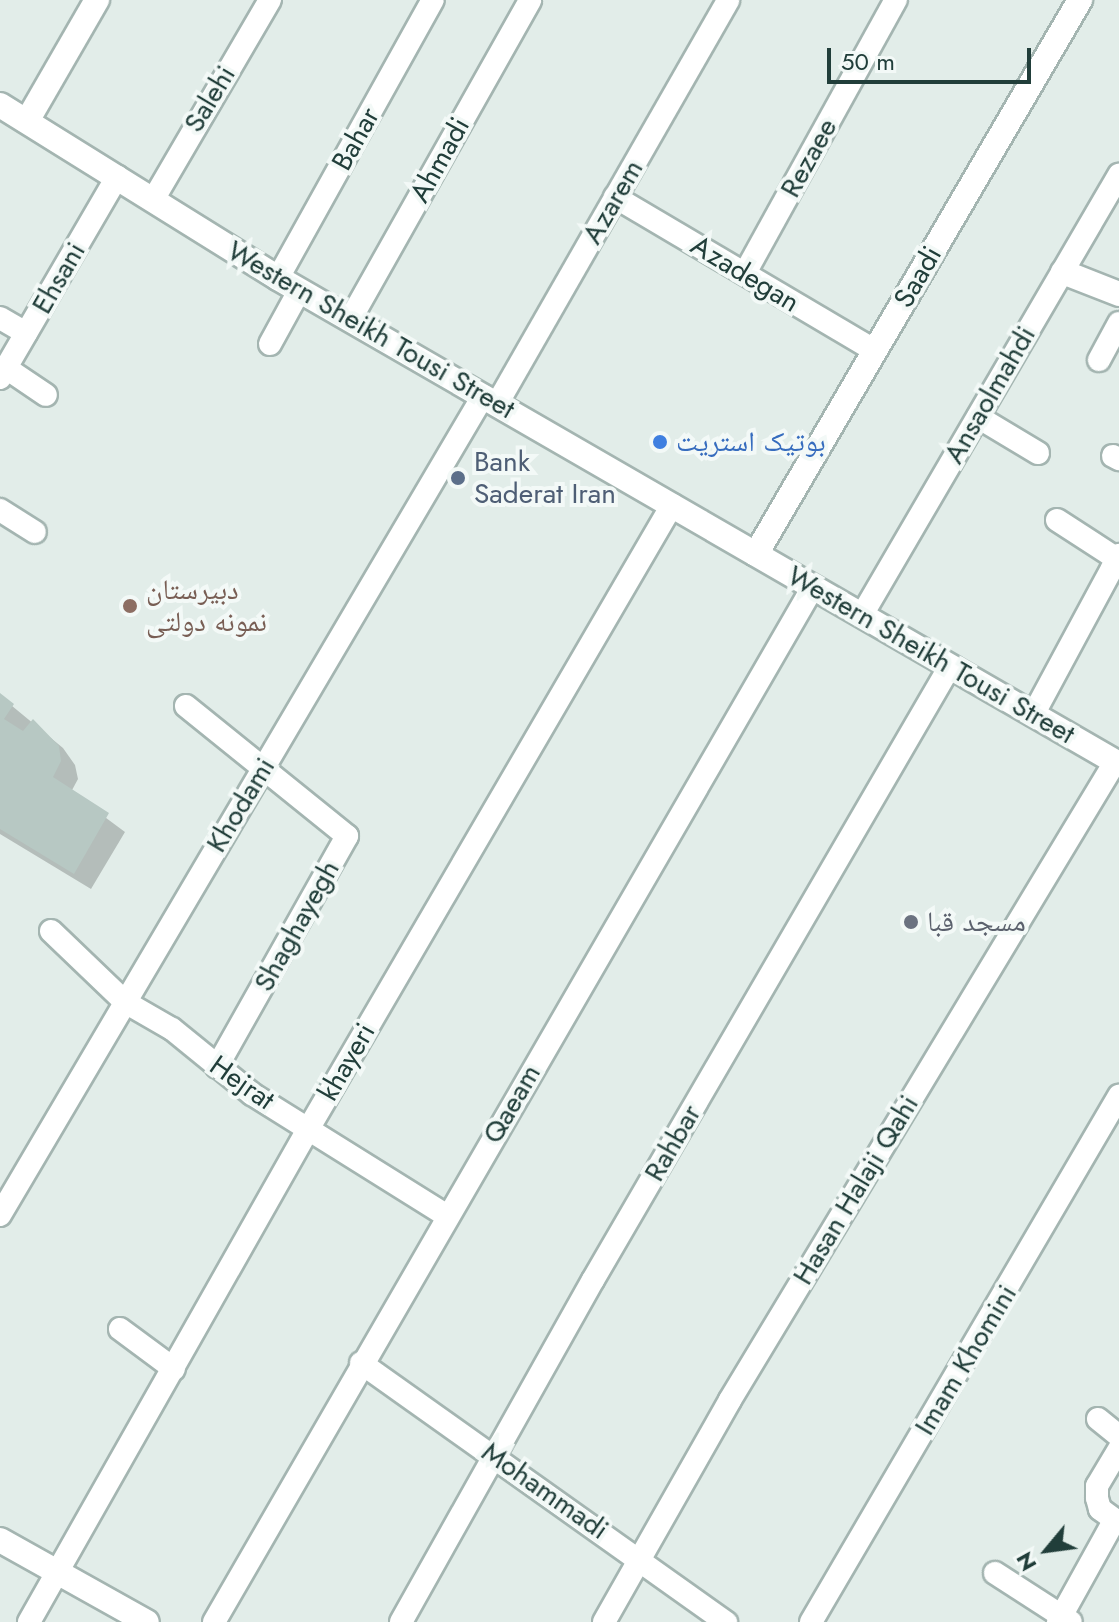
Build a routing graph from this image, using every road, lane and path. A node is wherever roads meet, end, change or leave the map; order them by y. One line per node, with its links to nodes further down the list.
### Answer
1 (97, 0): 9 (main road)
2 (270, 0): 13 (street, Salehi)
3 (433, 0): 16 (street, Bahar)
4 (530, 0): 20 (street, Ahmadi)
5 (728, 0): 12 (street, Azarem)
6 (896, 0): 15 (street, Rezaee)
7 (1080, 0): 24 (main road, Saadi)
8 (0, 105): 9 (main road, Western Sheikh Tousi Street)
9 (27, 121): 11 (main road, Western Sheikh Tousi Street)
10 (1119, 175): 14 (street, Ansaolmahdi)
11 (117, 177): 13 (main road, Western Sheikh Tousi Street); 22 (street, Ehsani)
12 (615, 197): 15 (street, Azadegan); 28 (street, Azarem)
13 (153, 200): 16 (main road, Western Sheikh Tousi Street)
14 (1063, 272): 18 (main road); 29 (street, Ansaolmahdi)
15 (745, 273): 24 (street, Azadegan)
16 (278, 278): 17 (main road, Western Sheikh Tousi Street)
17 (299, 291): 20 (main road, Western Sheikh Tousi Street); 23 (street)
18 (1119, 294)
19 (0, 318): 22 (street)
20 (350, 320): 28 (main road, Western Sheikh Tousi Street)
21 (1119, 323): 25 (street)
22 (26, 333): 26 (street, Ehsani)
23 (270, 344)
24 (875, 351): 35 (main road, Saadi)
25 (1099, 360)
26 (3, 373): 27 (street)
27 (46, 395)
28 (490, 400): 31 (main road, Western Sheikh Tousi Street); 43 (street, Khodami)
29 (978, 417): 30 (street); 38 (street, Ansaolmahdi)
30 (1038, 453)
31 (672, 505): 35 (main road, Western Sheikh Tousi Street); 48 (street, khayeri)
32 (0, 510): 34 (street)
33 (1057, 520): 36 (street)
34 (35, 532)
35 (756, 554): 37 (main road, Western Sheikh Tousi Street)
36 (1118, 557): 41 (street)
37 (813, 587): 38 (main road, Western Sheikh Tousi Street); 50 (street, Qaeam)
38 (862, 615): 39 (main road, Western Sheikh Tousi Street)
39 (950, 666): 41 (main road, Western Sheikh Tousi Street); 57 (street, Rahbar)
40 (186, 706): 43 (street)
41 (1033, 715): 42 (main road, Western Sheikh Tousi Street)
42 (1117, 763): 60 (street, Hasan Halaji Qahi)
43 (262, 771): 45 (street, Khodami); 46 (street, Shaghayegh)
44 (51, 931): 45 (street, Hejrat)
45 (125, 1002): 46 (street, Hejrat); 49 (street, Khodami)
46 (217, 1067): 48 (street, Hejrat)
47 (1119, 1096): 70 (street, Imam Khomini)
48 (310, 1126): 50 (street, Hejrat); 53 (street, khayeri)
49 (0, 1215)
50 (447, 1216): 52 (street, Qaeam)
51 (120, 1329): 53 (street)
52 (361, 1363): 57 (street, Mohammadi); 66 (street, Qaeam)
53 (174, 1369): 61 (street, khayeri)
54 (1098, 1419): 55 (street)
55 (1119, 1436)
56 (1119, 1449): 58 (street)
57 (493, 1454): 60 (street, Mohammadi); 67 (street, Rahbar)
58 (1116, 1522): 63 (street)
59 (0, 1540): 61 (main road)
60 (640, 1558): 68 (street, Hasan Halaji Qahi); 69 (street, Mohammadi)
61 (55, 1572): 64 (street, khayeri); 65 (main road)
62 (995, 1573): 63 (street)
63 (1064, 1620)
64 (29, 1622)
65 (147, 1622)
66 (214, 1622)
67 (401, 1622)
68 (604, 1622)
69 (726, 1622)
70 (811, 1622)

